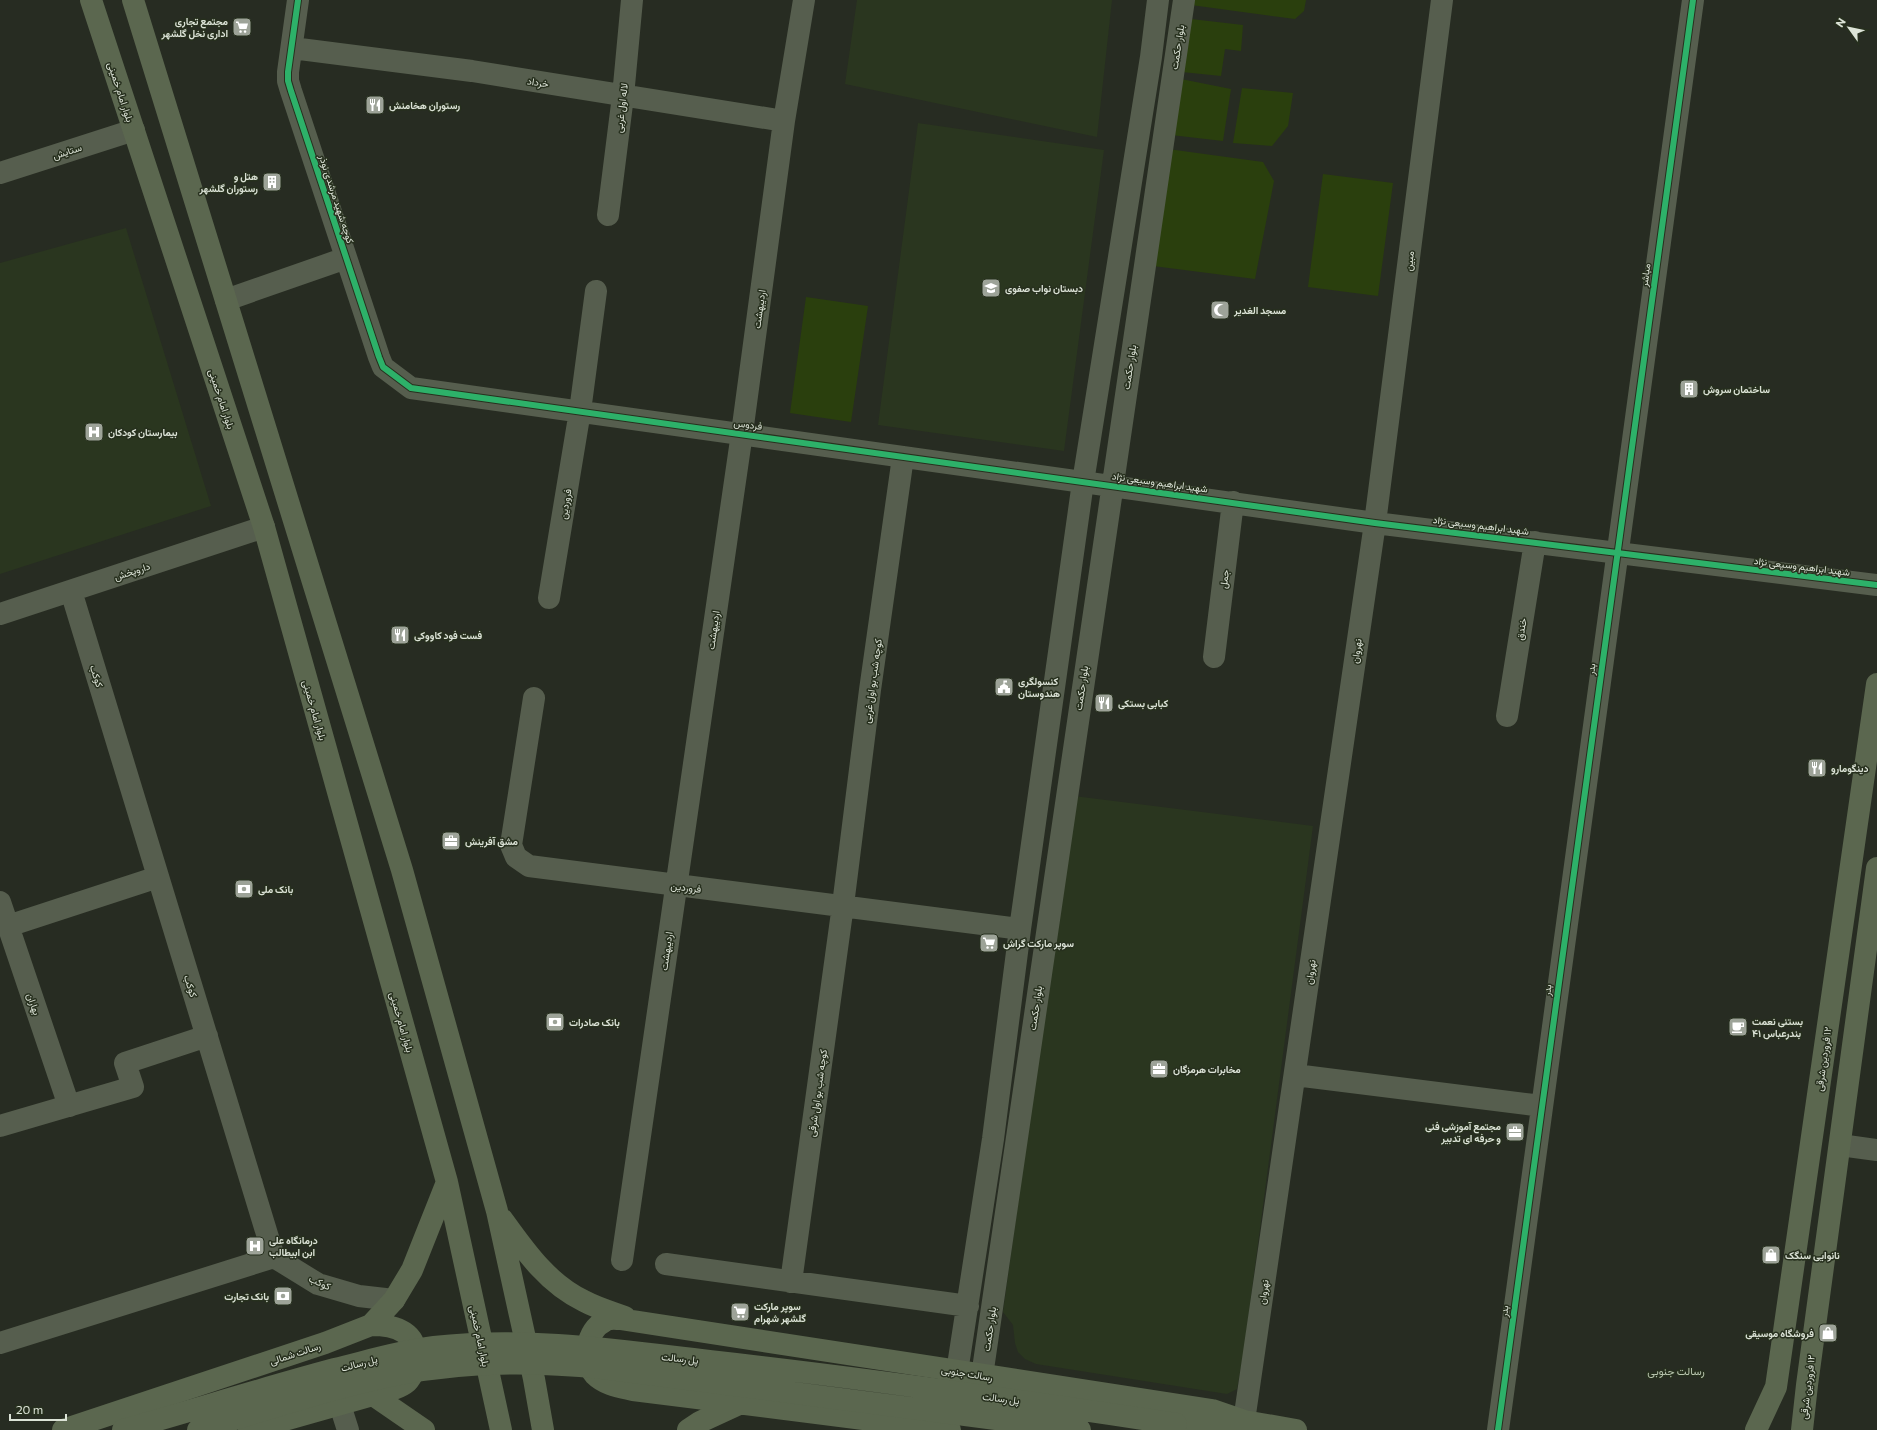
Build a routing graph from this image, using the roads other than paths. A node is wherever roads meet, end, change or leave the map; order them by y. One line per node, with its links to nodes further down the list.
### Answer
1 (91, 0): 13 (main road, بلوار امام خمینی)
2 (133, 0): 18 (main road)
3 (298, 0): 10 (street, کوچه شهید مرشدی نوذر)
4 (632, 0): 11 (street, لاله اول غربی)
5 (804, 0): 12 (street, اردیبهشت)
6 (1158, 0): 23 (street)
7 (1184, 0): 24 (street, بلوار حکمت)
8 (1442, 0): 26 (street, مبین)
9 (1693, 0): 29 (street, مباشر)
10 (292, 48): 11 (street, خرداد); 16 (street, کوچه شهید مرشدی نوذر)
11 (623, 96): 12 (street, خرداد); 15 (street, لاله اول غربی)
12 (784, 122): 21 (street, اردیبهشت)
13 (134, 130): 14 (street, ستایش); 27 (main road, بلوار امام خمینی)
14 (0, 173)
15 (608, 215)
16 (346, 258): 18 (street); 19 (street, کوچه شهید مرشدی نوذر)
17 (596, 291): 20 (street)
18 (226, 300): 53 (main road)
19 (411, 388): 20 (street, فردوس)
20 (580, 411): 21 (street, فردوس); 32 (street, فروردین)
21 (742, 433): 22 (street, فردوس); 40 (street, اردیبهشت)
22 (903, 457): 23 (street, فردوس); 42 (street, کوچه شب بو اول غربی)
23 (1082, 482): 24 (street, شهید ابراهیم وسیعی نژاد); 44 (street)
24 (1110, 486): 25 (street, شهید ابراهیم وسیعی نژاد); 64 (street, بلوار حکمت)
25 (1234, 502): 26 (street, شهید ابراهیم وسیعی نژاد); 34 (street, جمل)
26 (1375, 522): 28 (street, شهید ابراهیم وسیعی نژاد); 46 (street, نهروان)
27 (264, 527): 31 (street, داروپخش); 52 (main road, بلوار امام خمینی)
28 (1534, 542): 29 (street, شهید ابراهیم وسیعی نژاد); 37 (street, خندق)
29 (1617, 553): 30 (street, شهید ابراهیم وسیعی نژاد); 48 (street, بدر)
30 (1877, 585)
31 (71, 591): 33 (street, داروپخش); 39 (street, کوکب)
32 (549, 598)
33 (0, 614)
34 (1214, 657)
35 (1877, 684): 66 (main road, ١٢ فروردین شرقی)
36 (534, 698): 40 (street, فروردین)
37 (1507, 716)
38 (1877, 868): 50 (main road, ١٢ فروردین شرقی)
39 (158, 877): 43 (street); 45 (street, کوکب)
40 (675, 886): 42 (street, فروردین); 55 (street, اردیبهشت)
41 (0, 902): 43 (street, بهاران)
42 (843, 905): 44 (street, فروردین); 57 (street, کوچه شب بو اول شرقی)
43 (8, 926): 47 (street, بهاران)
44 (1020, 929): 59 (street)
45 (207, 1036): 47 (street); 54 (street, کوکب)
46 (1295, 1075): 48 (street); 70 (street, نهروان)
47 (69, 1106): 49 (street)
48 (1542, 1106): 83 (street, بدر)
49 (0, 1126)
50 (1840, 1145): 51 (street); 65 (main road, ١٢ فروردین شرقی)
51 (1877, 1150)
52 (447, 1182): 58 (main road, رسالت شمالی); 78 (main road, بلوار امام خمینی)
53 (497, 1211): 60 (main road); 79 (main road)
54 (274, 1257): 58 (street, کوکب); 62 (street)
55 (622, 1260)
56 (666, 1264): 57 (street)
57 (791, 1282): 59 (street)
58 (394, 1300): 61 (main road, رسالت شمالی)
59 (968, 1306): 63 (street)
60 (636, 1322): 63 (main road, رسالت جنوبی); 69 (main road)
61 (371, 1325): 67 (main road); 72 (main road, رسالت شمالی)
62 (0, 1343)
63 (957, 1372): 64 (main road, رسالت جنوبی)
64 (982, 1376): 70 (main road, رسالت جنوبی)
65 (1806, 1385): 66 (main road); 85 (main road, ١٢ فروردین شرقی)
66 (1776, 1387): 84 (main road, ١٢ فروردین شرقی)
67 (373, 1395): 68 (main road); 77 (main road)
68 (340, 1404): 75 (main road); 76 (street)
69 (740, 1404): 71 (main road); 80 (main road)
70 (1244, 1421): 73 (main road, پل رسالت, bridge); 82 (main road, رسالت جنوبی)
71 (938, 1429)
72 (63, 1430)
73 (123, 1430)
74 (198, 1430): 81 (main road, پل رسالت, bridge)
75 (249, 1430)
76 (348, 1430)
77 (424, 1430)
78 (501, 1430)
79 (543, 1430)
80 (688, 1430)
81 (1080, 1430)
82 (1296, 1430)
83 (1498, 1430)
84 (1756, 1430)
85 (1802, 1430)

